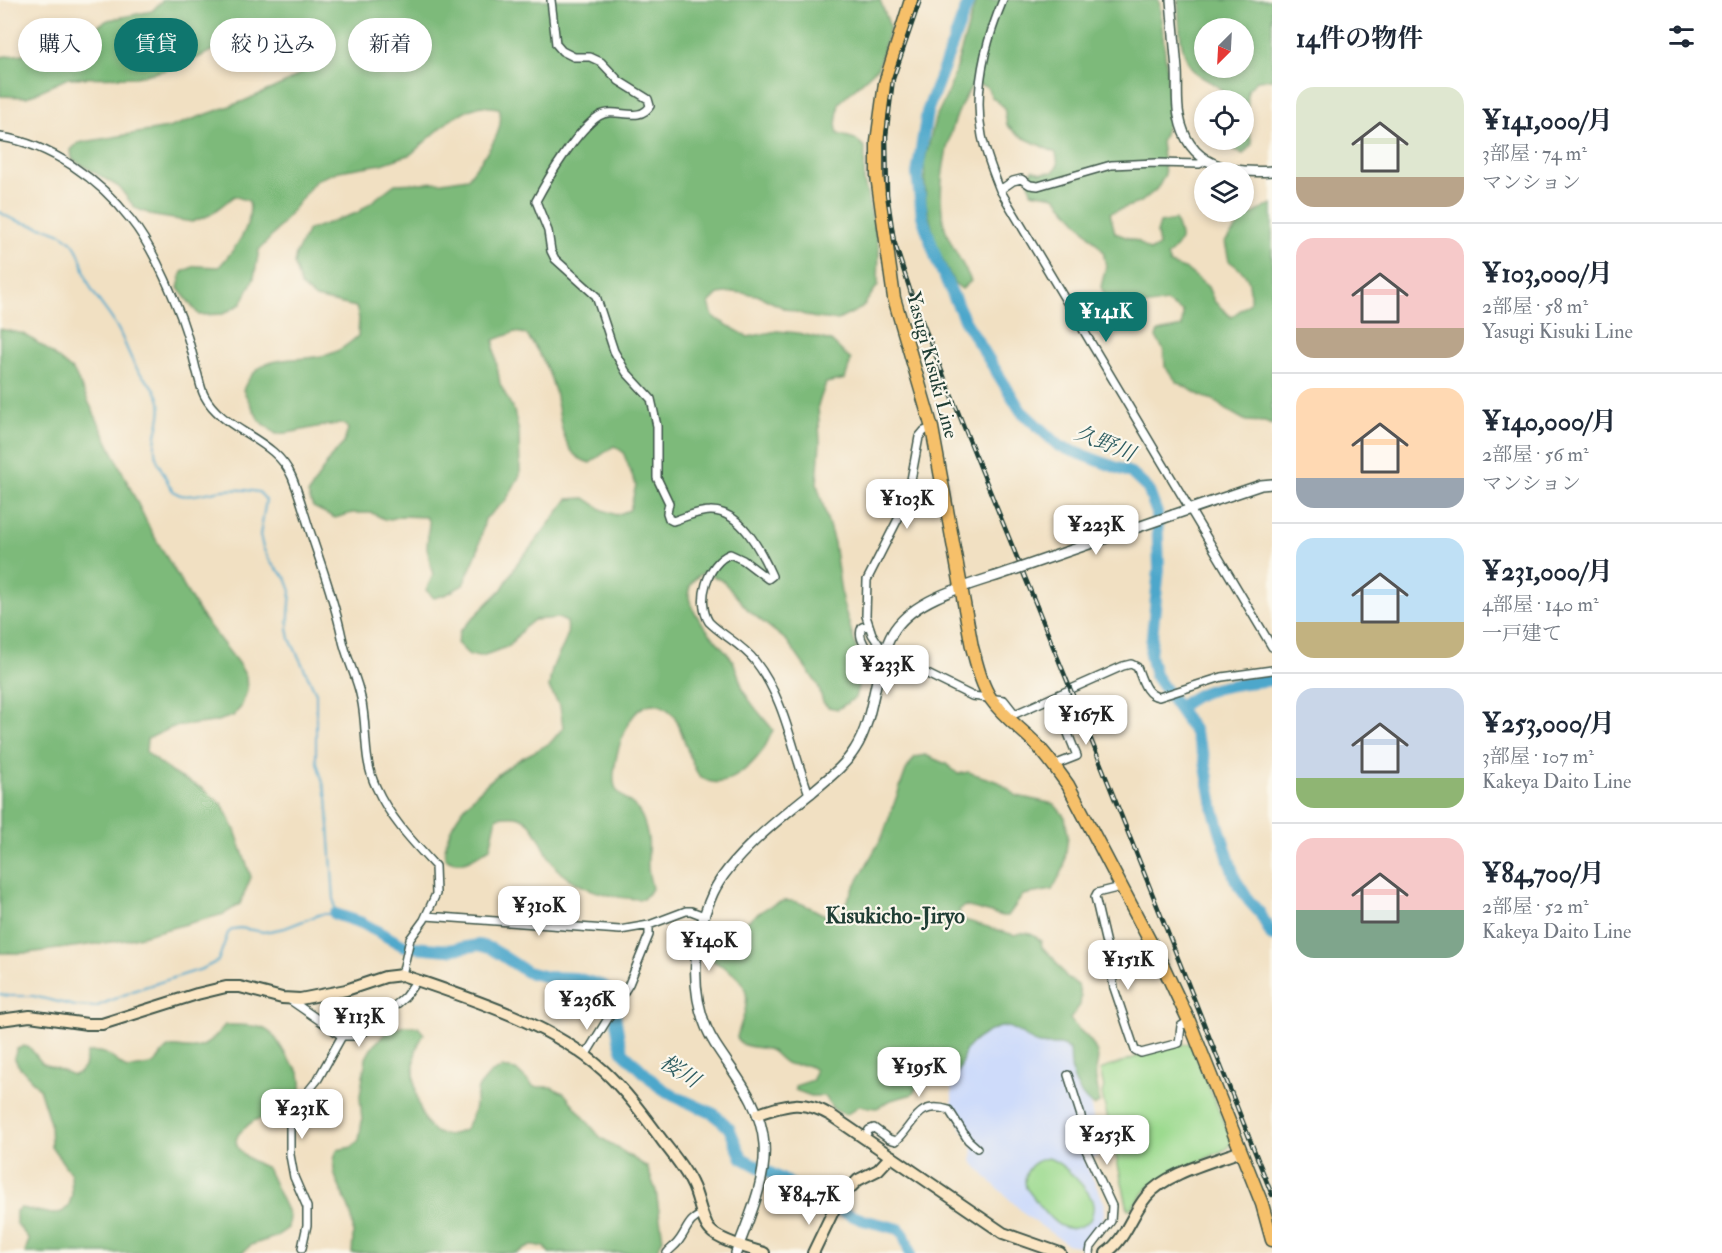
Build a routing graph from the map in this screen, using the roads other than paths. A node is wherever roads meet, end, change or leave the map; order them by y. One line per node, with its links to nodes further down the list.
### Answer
1 (551, 0): 22 (street)
2 (911, 0): 9 (main road, Yasugi Kisuki Line)
3 (1003, 0): 8 (street)
4 (1171, 0): 6 (street)
5 (0, 137): 24 (street)
6 (1206, 161): 7 (street); 8 (street)
7 (1272, 171)
8 (1000, 190): 11 (street)
9 (932, 428): 12 (main road, Yasugi Kisuki Line); 13 (street)
10 (1272, 484): 11 (street)
11 (1191, 509): 12 (street, bridge); 14 (street)
12 (960, 588): 17 (street); 20 (main road, Yasugi Kisuki Line)
13 (868, 625): 15 (street); 17 (street)
14 (1272, 647)
15 (881, 648)
16 (891, 656): 20 (street)
17 (881, 664): 22 (street)
18 (1272, 670): 19 (street)
19 (1056, 697): 20 (street); 21 (street)
20 (991, 698): 21 (main road, Yasugi Kisuki Line)
21 (1054, 765): 23 (main road, Yasugi Kisuki Line)
22 (809, 795): 25 (street)
23 (1121, 887): 31 (main road, Yasugi Kisuki Line); 31 (street)
24 (426, 916): 26 (street); 27 (street)
25 (704, 916): 26 (street); 35 (street)
26 (649, 925): 33 (street)
27 (402, 975): 28 (main road); 29 (main road)
28 (417, 980): 32 (street); 33 (main road)
29 (290, 1000): 30 (main road); 32 (street)
30 (0, 1020)
31 (1189, 1021): 38 (main road, Yasugi Kisuki Line)
32 (342, 1036): 43 (street)
33 (585, 1056): 41 (main road)
34 (1068, 1075): 49 (street)
35 (758, 1114): 36 (main road); 44 (street)
36 (864, 1138): 37 (street); 39 (main road)
37 (977, 1148)
38 (1241, 1150): 40 (main road, Yasugi Kisuki Line); 50 (main road)
39 (891, 1156): 47 (main road); 48 (main road)
40 (1267, 1202): 42 (main road, Yasugi Kisuki Line)
41 (702, 1215): 44 (main road); 45 (street)
42 (1272, 1240)
43 (302, 1248)
44 (737, 1249): 46 (main road)
45 (667, 1253)
46 (764, 1253)
47 (813, 1253)
48 (1060, 1253)
49 (1090, 1253)
50 (1106, 1253)

